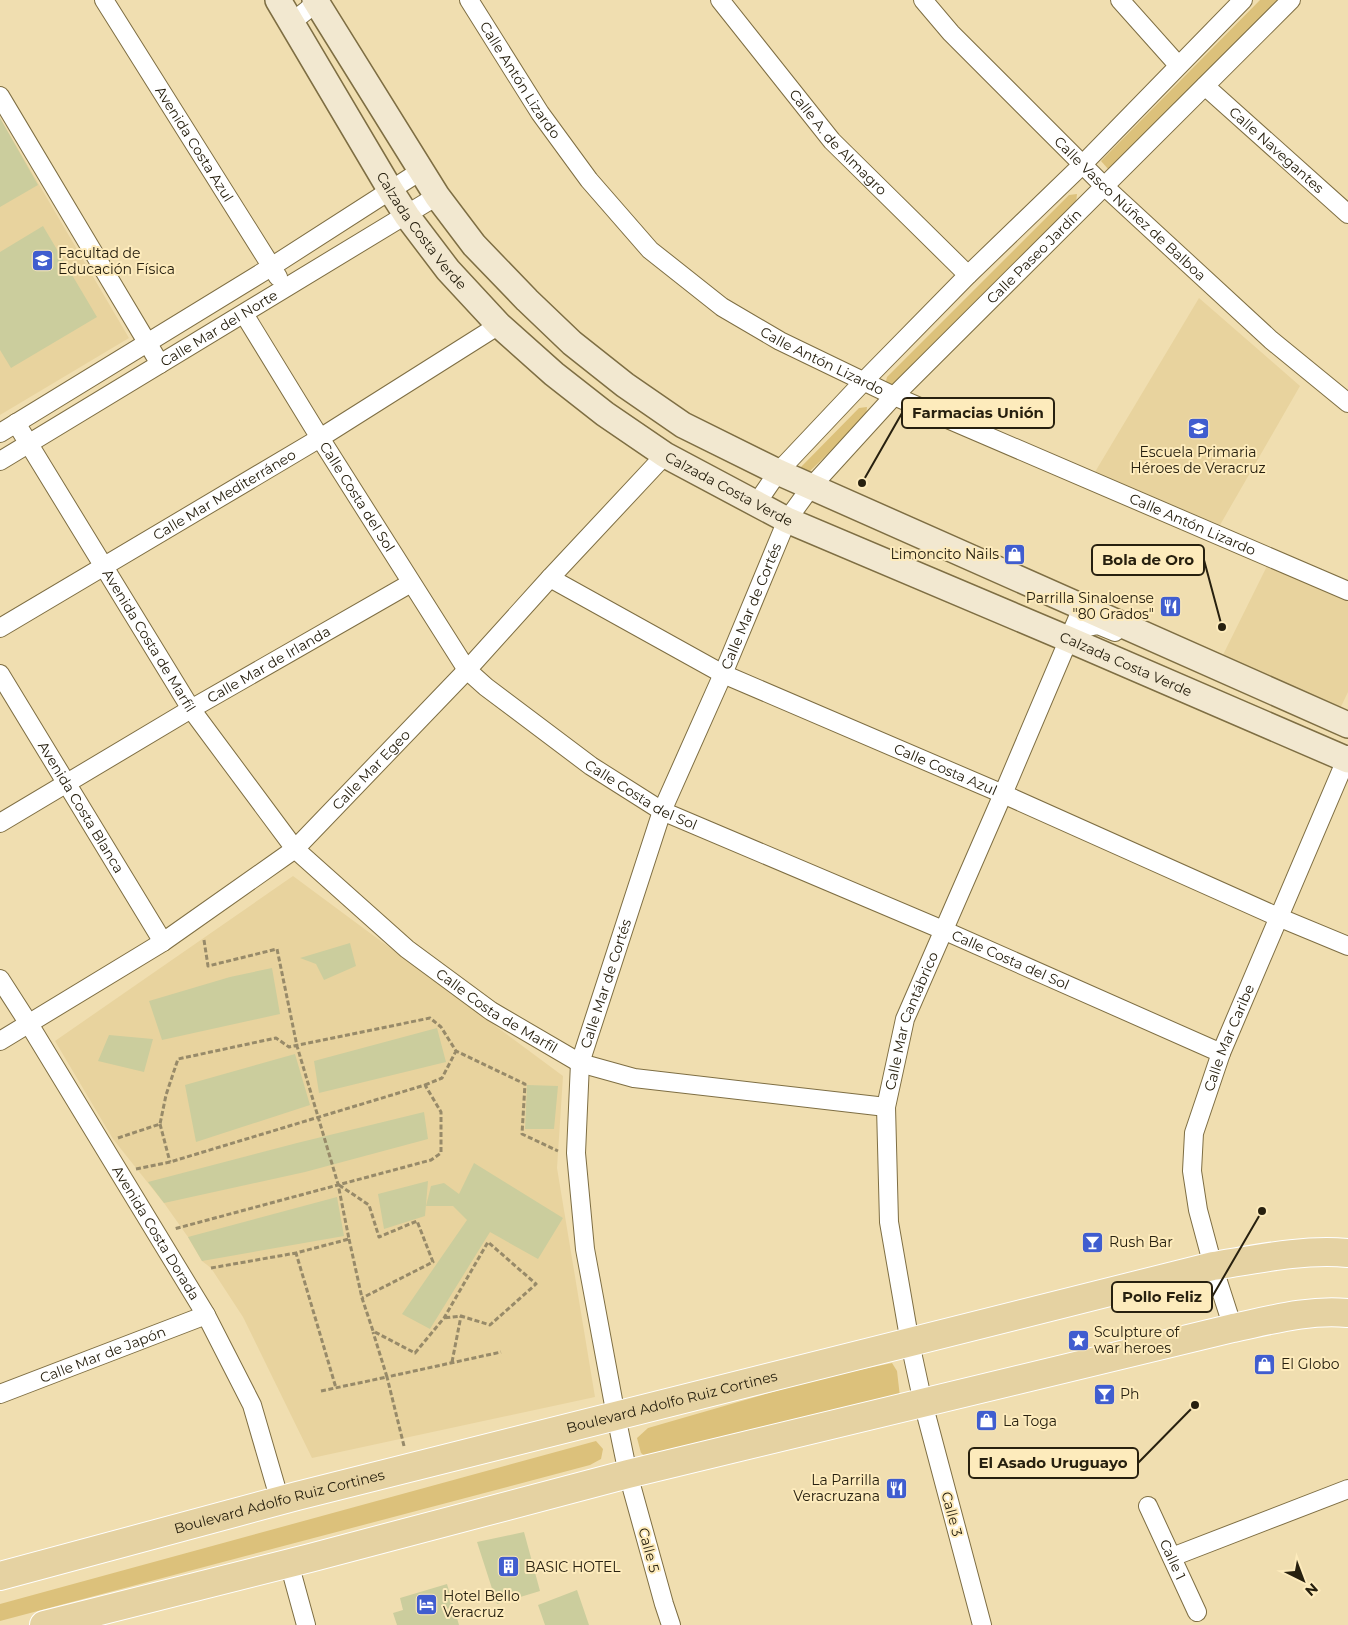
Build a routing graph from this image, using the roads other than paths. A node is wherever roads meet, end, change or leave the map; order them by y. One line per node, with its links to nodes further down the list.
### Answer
1 (104, 0): 19 (street, Avenida Costa Azul)
2 (470, 0): 26 (street, Calle Antón Lizardo)
3 (720, 0): 20 (street, Calle A. de Almagro)
4 (923, 0): 12 (street, Calle Vasco Núñez de Balboa)
5 (1120, 0): 9 (street)
6 (1243, 0): 9 (street)
7 (1291, 0): 10 (street, Calle Paseo Jardín)
8 (299, 5): 13 (main road, Calzada Costa Verde); 15 (main road, Calzada Costa Verde)
9 (1178, 65): 12 (street)
10 (1205, 86): 14 (street, Calle Paseo Jardín); 17 (street, Calle Navegantes)
11 (0, 96): 24 (street)
12 (1082, 165): 14 (street, Calle Vasco Núñez de Balboa); 20 (street)
13 (422, 170): 15 (street, Calle Mar del Norte); 16 (main road, Calzada Costa Verde)
14 (1104, 186): 27 (street, Calle Paseo Jardín); 28 (street, Calle Vasco Núñez de Balboa)
15 (391, 191): 18 (main road, Calzada Costa Verde); 19 (street, Calle Mar del Norte)
16 (438, 196): 18 (street, Calle Mar del Norte); 35 (main road, Calzada Costa Verde)
17 (1348, 214)
18 (407, 216): 21 (street, Calle Mar del Norte); 23 (main road, Calzada Costa Verde)
19 (272, 267): 21 (street, Avenida Costa Azul); 24 (street, Calle Mar del Norte)
20 (968, 275): 26 (street)
21 (285, 288): 22 (street, Calle Mar del Norte)
22 (244, 314): 25 (street, Calle Mar del Norte); 31 (street, Calle Costa del Sol)
23 (499, 325): 31 (street, Calle Mar Mediterráneo); 33 (main road, Calzada Costa Verde)
24 (147, 342): 25 (street); 29 (street, Calle Mar del Norte)
25 (160, 364): 32 (street, Calle Mar del Norte)
26 (863, 382): 27 (street, Calle Antón Lizardo); 35 (street)
27 (894, 396): 36 (street, Calle Paseo Jardín); 42 (street, Calle Antón Lizardo)
28 (1348, 403)
29 (16, 423): 30 (street, Calle Mar del Norte); 32 (street, Avenida Costa de Marfil)
30 (0, 432)
31 (320, 438): 39 (street, Calle Mar Mediterráneo); 41 (street, Calle Costa del Sol)
32 (30, 443): 34 (street, Calle Mar del Norte); 39 (street, Avenida Costa de Marfil)
33 (665, 456): 37 (main road, Calzada Costa Verde); 40 (street, Calle Mar Egeo)
34 (0, 461)
35 (778, 472): 36 (main road, Calzada Costa Verde); 37 (street)
36 (811, 487): 38 (street, Calle Paseo Jardín); 43 (main road, Calzada Costa Verde)
37 (756, 504): 38 (main road, Calzada Costa Verde)
38 (787, 520): 45 (main road, Calzada Costa Verde); 49 (street, Calle Mar de Cortés)
39 (105, 566): 44 (street, Calle Mar Mediterráneo); 50 (street, Avenida Costa de Marfil)
40 (550, 578): 47 (street, Calle Mar Egeo); 49 (street, Calle Costa Azul)
41 (411, 583): 47 (street, Calle Costa del Sol); 50 (street, Calle Mar de Irlanda)
42 (1348, 591)
43 (1082, 608): 45 (street, Calle Mar Cantábrico); 46 (main road, Calzada Costa Verde)
44 (0, 628)
45 (1068, 639): 46 (street); 52 (main road, Calzada Costa Verde); 54 (street, Calle Mar Cantábrico)
46 (1179, 651): 51 (main road, Calzada Costa Verde)
47 (467, 670): 55 (street, Calle Costa del Sol); 57 (street, Calle Mar Egeo)
48 (0, 674): 53 (street, Avenida Costa Blanca)
49 (723, 674): 54 (street, Calle Costa Azul); 55 (street, Calle Mar de Cortés)
50 (191, 709): 53 (street, Calle Mar de Irlanda); 57 (street, Avenida Costa de Marfil)
51 (1348, 725)
52 (1347, 758): 58 (street, Calle Mar Caribe)
53 (66, 784): 56 (street, Calle Mar de Irlanda); 60 (street, Avenida Costa Blanca)
54 (1003, 794): 58 (street, Calle Costa Azul); 59 (street, Calle Mar Cantábrico)
55 (662, 811): 59 (street, Calle Costa del Sol); 66 (street, Calle Mar de Cortés)
56 (0, 823)
57 (295, 849): 60 (street, Calle Mar Egeo); 66 (street, Calle Costa de Marfil)
58 (1278, 917): 61 (street, Calle Costa Azul); 65 (street, Calle Mar Caribe)
59 (944, 930): 65 (street, Calle Costa del Sol); 67 (street, Calle Mar Cantábrico)
60 (163, 942): 63 (street, Calle Mar Egeo)
61 (1348, 946)
62 (0, 979): 63 (street, Avenida Costa Dorada)
63 (29, 1024): 64 (street, Calle Mar Egeo); 71 (street, Avenida Costa Dorada)
64 (0, 1041)
65 (1221, 1053): 69 (street, Calle Mar Caribe)
66 (580, 1063): 67 (street, Calle Costa de Marfil); 76 (street, Calle Mar de Cortés)
67 (886, 1107): 73 (street, Calle Mar Cantábrico)
68 (1348, 1253): 69 (main road, Boulevard Adolfo Ruiz Cortines)
69 (1213, 1266): 72 (street, Calle Mar Caribe); 73 (main road, Boulevard Adolfo Ruiz Cortines)
70 (1348, 1313): 72 (main road)
71 (206, 1315): 74 (street, Calle Mar de Japón); 79 (street, Avenida Costa Dorada)
72 (1233, 1328): 75 (main road)
73 (910, 1343): 75 (street, Calle Mar Cantábrico); 76 (main road, Boulevard Adolfo Ruiz Cortines)
74 (0, 1394)
75 (923, 1403): 77 (main road); 85 (street, Calle 3)
76 (616, 1416): 77 (street, Calle Mar de Cortés); 79 (main road, Boulevard Adolfo Ruiz Cortines)
77 (628, 1474): 82 (main road); 88 (street, Calle 5)
78 (1348, 1489): 81 (street)
79 (280, 1501): 83 (main road, Boulevard Adolfo Ruiz Cortines)
80 (1148, 1506): 81 (street, Calle 1)
81 (1172, 1557): 84 (street, Calle 1)
82 (289, 1564): 86 (main road); 87 (street)
83 (0, 1576)
84 (1197, 1612)
85 (977, 1623)
86 (44, 1625)
87 (306, 1625)
88 (671, 1625)

